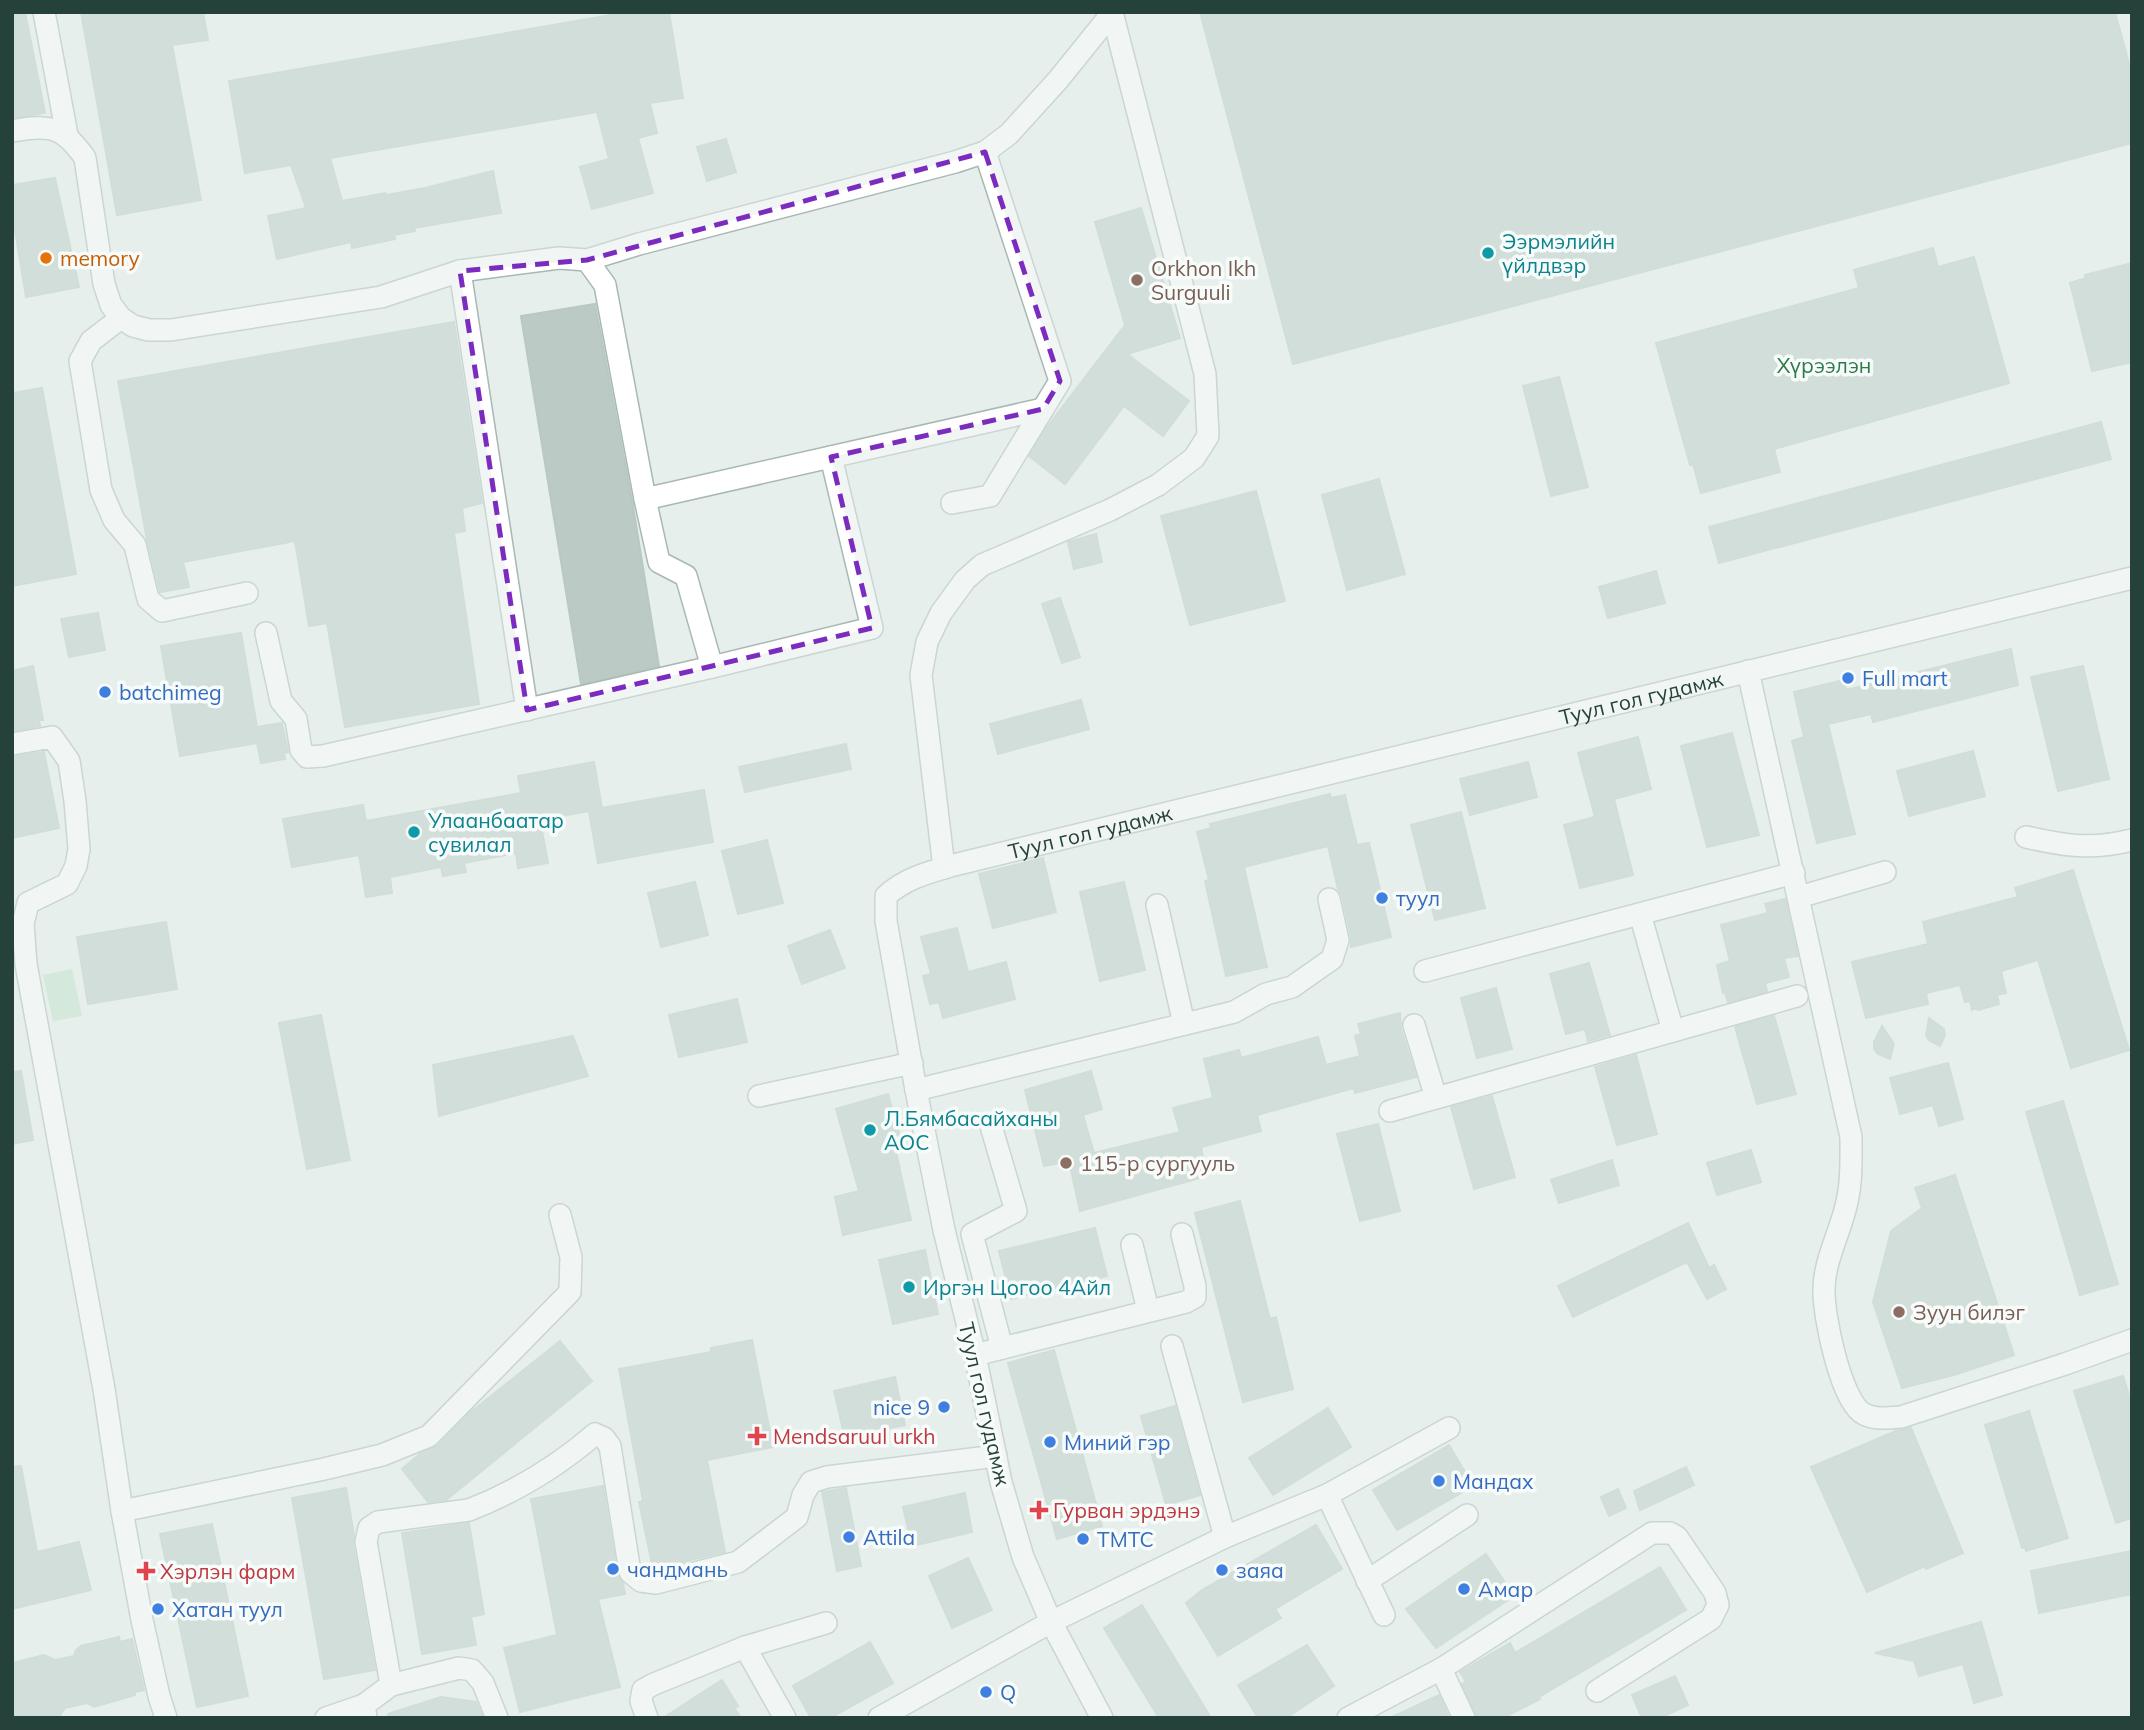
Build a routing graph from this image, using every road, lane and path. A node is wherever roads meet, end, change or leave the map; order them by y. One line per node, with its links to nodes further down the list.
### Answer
1 (44, 12): 4 (street)
2 (1112, 13): 5 (street); 22 (street)
3 (12, 131): 4 (street)
4 (67, 135): 8 (street)
5 (985, 152): 6 (street); 9 (street)
6 (587, 260): 7 (street); 11 (street)
7 (460, 271): 8 (street); 18 (street)
8 (121, 318): 14 (street)
9 (1043, 410): 10 (street); 12 (street)
10 (831, 457): 11 (street); 16 (street)
11 (646, 499): 16 (street)
12 (952, 503)
13 (2132, 578): 17 (street, Туул гол гудамж)
14 (247, 593)
15 (266, 633): 18 (street)
16 (712, 667): 18 (street)
17 (1748, 671): 22 (street, Туул гол гудамж); 24 (street)
18 (527, 710)
19 (12, 744): 51 (street)
20 (2026, 838): 21 (street)
21 (2132, 840)
22 (944, 868): 34 (street, Туул гол гудамж)
23 (1885, 872): 25 (street)
24 (1794, 873): 25 (street); 28 (street)
25 (1799, 897): 44 (street)
26 (1329, 899): 31 (street)
27 (1157, 905): 31 (street)
28 (1640, 914): 29 (street); 33 (street)
29 (1425, 971)
30 (1797, 996): 33 (street)
31 (1184, 1024): 35 (street)
32 (1414, 1025): 37 (street)
33 (1672, 1031): 37 (street)
34 (912, 1063): 35 (street, Туул гол гудамж); 36 (street)
35 (916, 1090): 47 (street, Туул гол гудамж)
36 (759, 1096)
37 (1436, 1098): 38 (street)
38 (1390, 1111)
39 (991, 1125): 46 (street)
40 (560, 1215): 51 (street)
41 (1182, 1234): 43 (street)
42 (1132, 1245): 43 (street)
43 (1148, 1310): 46 (street)
44 (2132, 1340)
45 (1172, 1346): 53 (street)
46 (1002, 1348): 47 (street)
47 (975, 1355): 49 (street, Туул гол гудамж)
48 (1449, 1427): 50 (street)
49 (996, 1456): 56 (street, Туул гол гудамж); 60 (street)
50 (1327, 1495): 53 (street); 54 (street)
51 (122, 1511): 64 (street)
52 (1467, 1515): 54 (street)
53 (1225, 1537): 56 (street)
54 (1367, 1581): 55 (street)
55 (1384, 1615)
56 (1051, 1622): 63 (street, Туул гол гудамж); 69 (street)
57 (826, 1623): 58 (street)
58 (746, 1647): 67 (street); 68 (street)
59 (1441, 1669): 61 (street); 70 (street); 71 (street)
60 (391, 1685): 62 (street); 66 (street)
61 (1597, 1690)
62 (365, 1712): 65 (street)
63 (1093, 1715)
64 (166, 1718)
65 (326, 1718)
66 (497, 1718)
67 (647, 1718)
68 (785, 1718)
69 (879, 1718)
70 (1348, 1718)
71 (1464, 1718)

